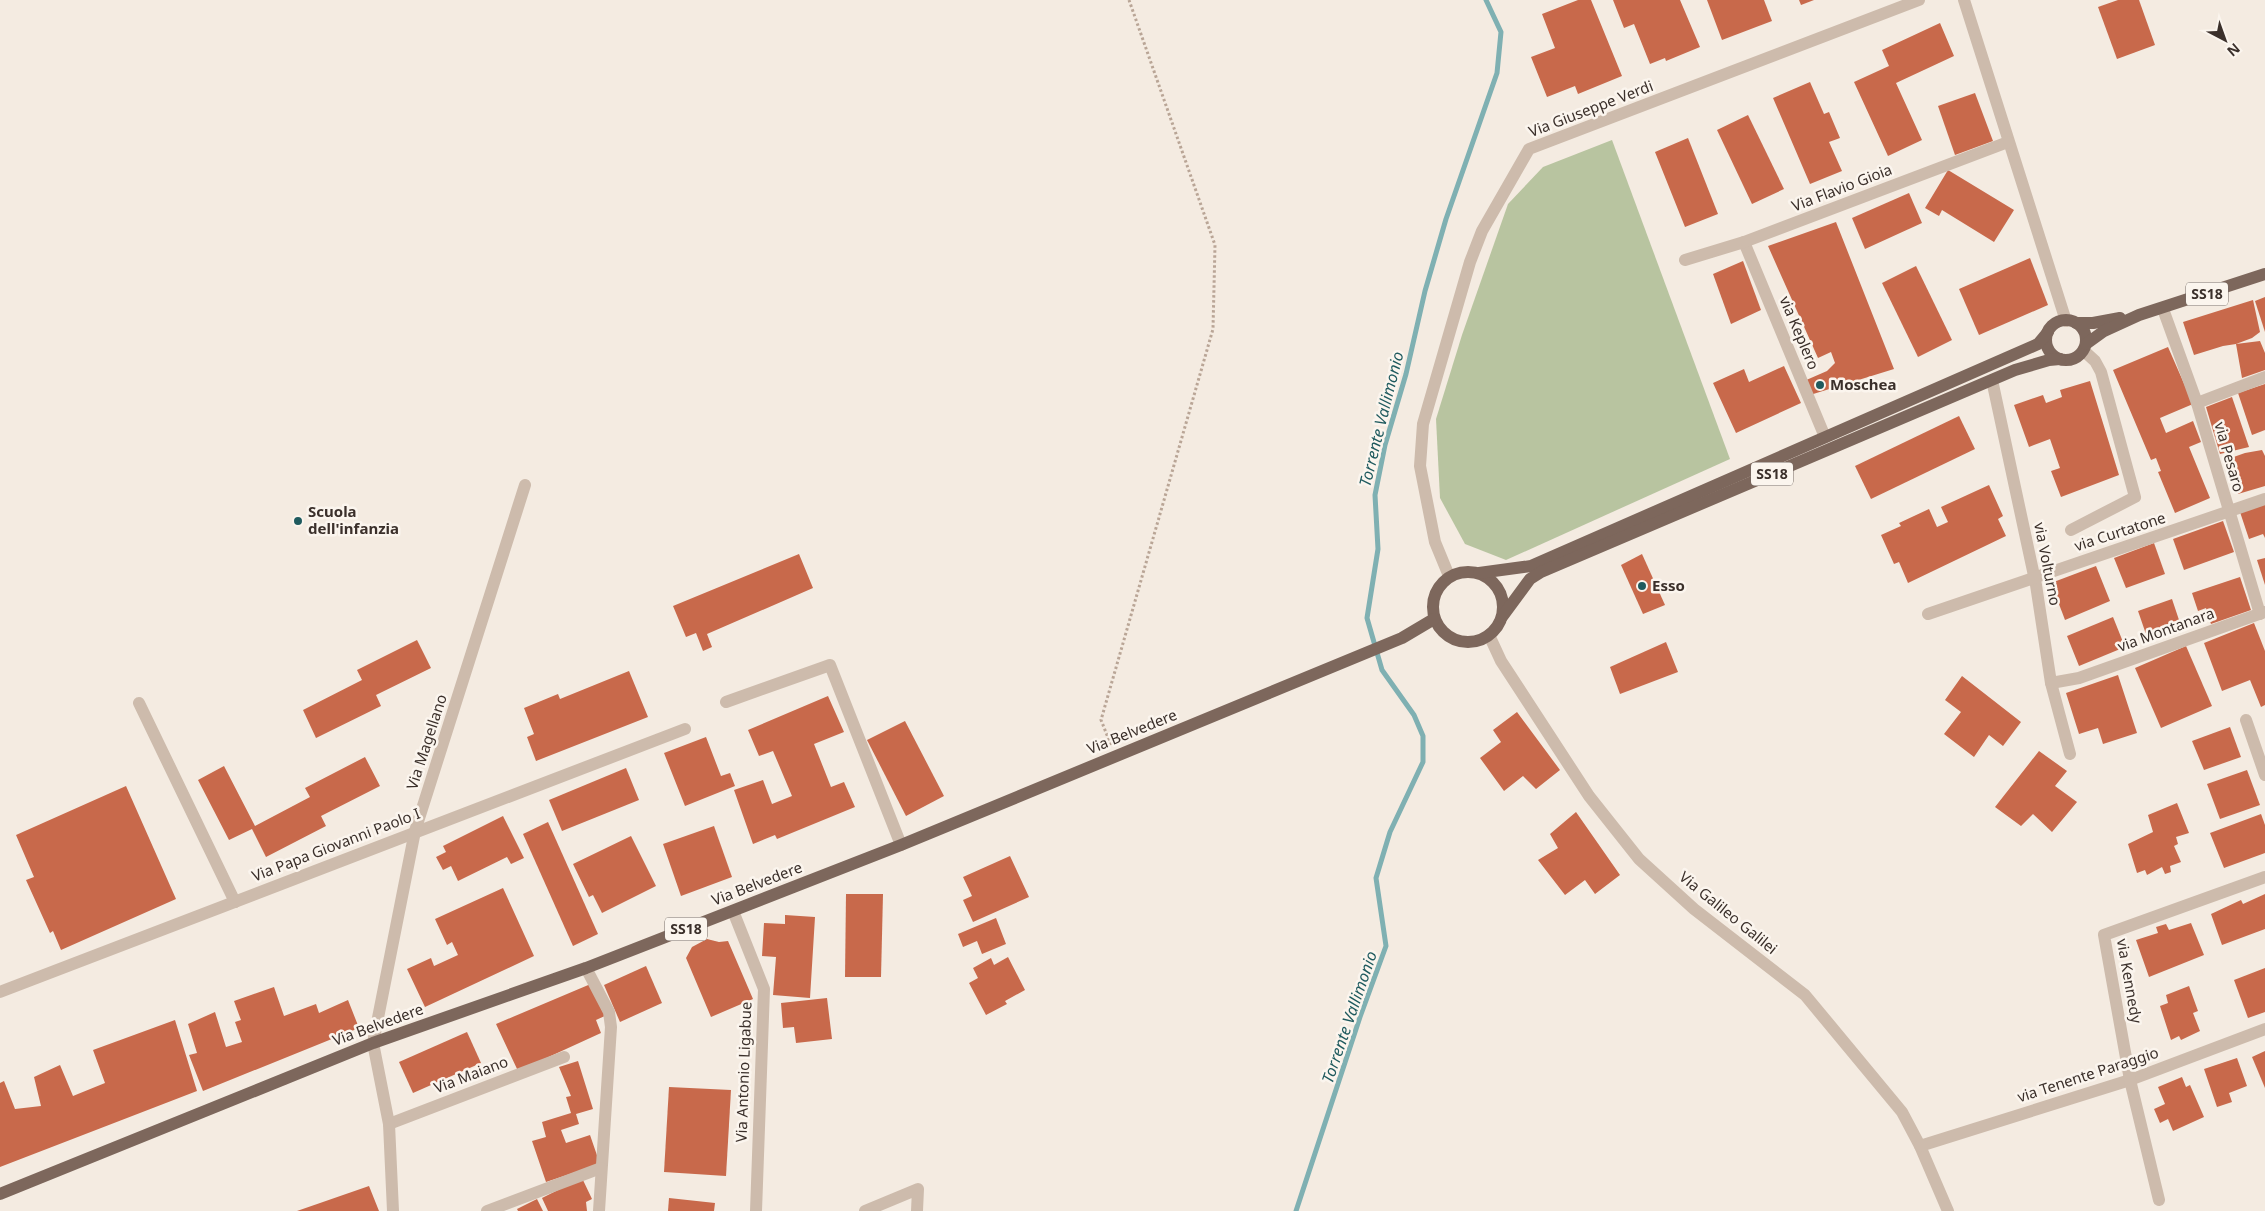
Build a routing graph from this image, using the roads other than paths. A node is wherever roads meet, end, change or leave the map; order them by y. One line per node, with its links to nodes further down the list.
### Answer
1 (1919, 0): 22 (street, Via Giuseppe Verdi)
2 (1964, 0): 3 (street)
3 (2008, 142): 4 (street, Via Flavio Gioia); 9 (street)
4 (1744, 242): 5 (street, Via Flavio Gioia); 16 (street, via Keplero)
5 (1685, 260)
6 (2265, 274): 7 (main road, SS18)
7 (2164, 309): 8 (main road, SS18); 15 (street, via Pesaro)
8 (2149, 313): 9 (main road, SS18); 11 (main road, SS18)
9 (2071, 322): 10 (main road, SS18); 11 (main road)
10 (2048, 332): 12 (main road); 16 (main road, SS18)
11 (2085, 347): 12 (main road, SS18); 20 (street)
12 (2060, 359): 14 (main road, SS18)
13 (2265, 377): 15 (street)
14 (1992, 380): 23 (street, via Volturno); 26 (main road, SS18)
15 (2197, 403): 19 (street, via Pesaro)
16 (1825, 437): 21 (main road, SS18)
17 (525, 485): 36 (street, Via Magellano)
18 (2265, 499): 19 (street, via Curtatone)
19 (2228, 513): 23 (street, via Curtatone); 24 (street, via Pesaro)
20 (2071, 530)
21 (1479, 573): 22 (main road, SS18); 26 (main road)
22 (1449, 576): 27 (main road)
23 (2034, 577): 25 (street, via Curtatone); 29 (street, via Volturno)
24 (2262, 613): 29 (street, via Montanara)
25 (1928, 614)
26 (1502, 617): 28 (main road, SS18)
27 (1434, 620): 28 (main road); 37 (main road, Via Belvedere / SS18)
28 (1489, 635): 48 (street, Via Galileo Galilei)
29 (2050, 683): 34 (street, via Volturno)
30 (726, 702): 37 (street)
31 (139, 703): 39 (street)
32 (2246, 720): 35 (street)
33 (685, 729): 36 (street, Via Papa Giovanni Paolo I)
34 (2070, 754)
35 (2265, 775)
36 (416, 831): 39 (street, Via Papa Giovanni Paolo I); 44 (street, Via Magellano)
37 (901, 845): 40 (main road, Via Belvedere / SS18)
38 (2265, 877): 46 (street, via Kennedy)
39 (235, 902): 42 (street, Via Papa Giovanni Paolo I)
40 (733, 911): 41 (main road, Via Belvedere / SS18); 55 (street, Via Antonio Ligabue)
41 (586, 968): 44 (main road, Via Belvedere / SS18); 49 (street)
42 (0, 992)
43 (2265, 1029): 46 (street, via Tenente Paraggio)
44 (373, 1043): 47 (street); 50 (main road, Via Belvedere / SS18)
45 (564, 1057): 47 (street, Via Maiano)
46 (2130, 1080): 48 (street, via Tenente Paraggio); 51 (street, via Kennedy)
47 (389, 1124): 52 (street)
48 (1920, 1146): 58 (street, Via Galileo Galilei)
49 (601, 1168): 53 (street); 54 (street)
50 (0, 1194)
51 (2159, 1200)
52 (392, 1211)
53 (488, 1211)
54 (599, 1211)
55 (756, 1211)
56 (866, 1211): 57 (street)
57 (917, 1211)
58 (1948, 1211)

